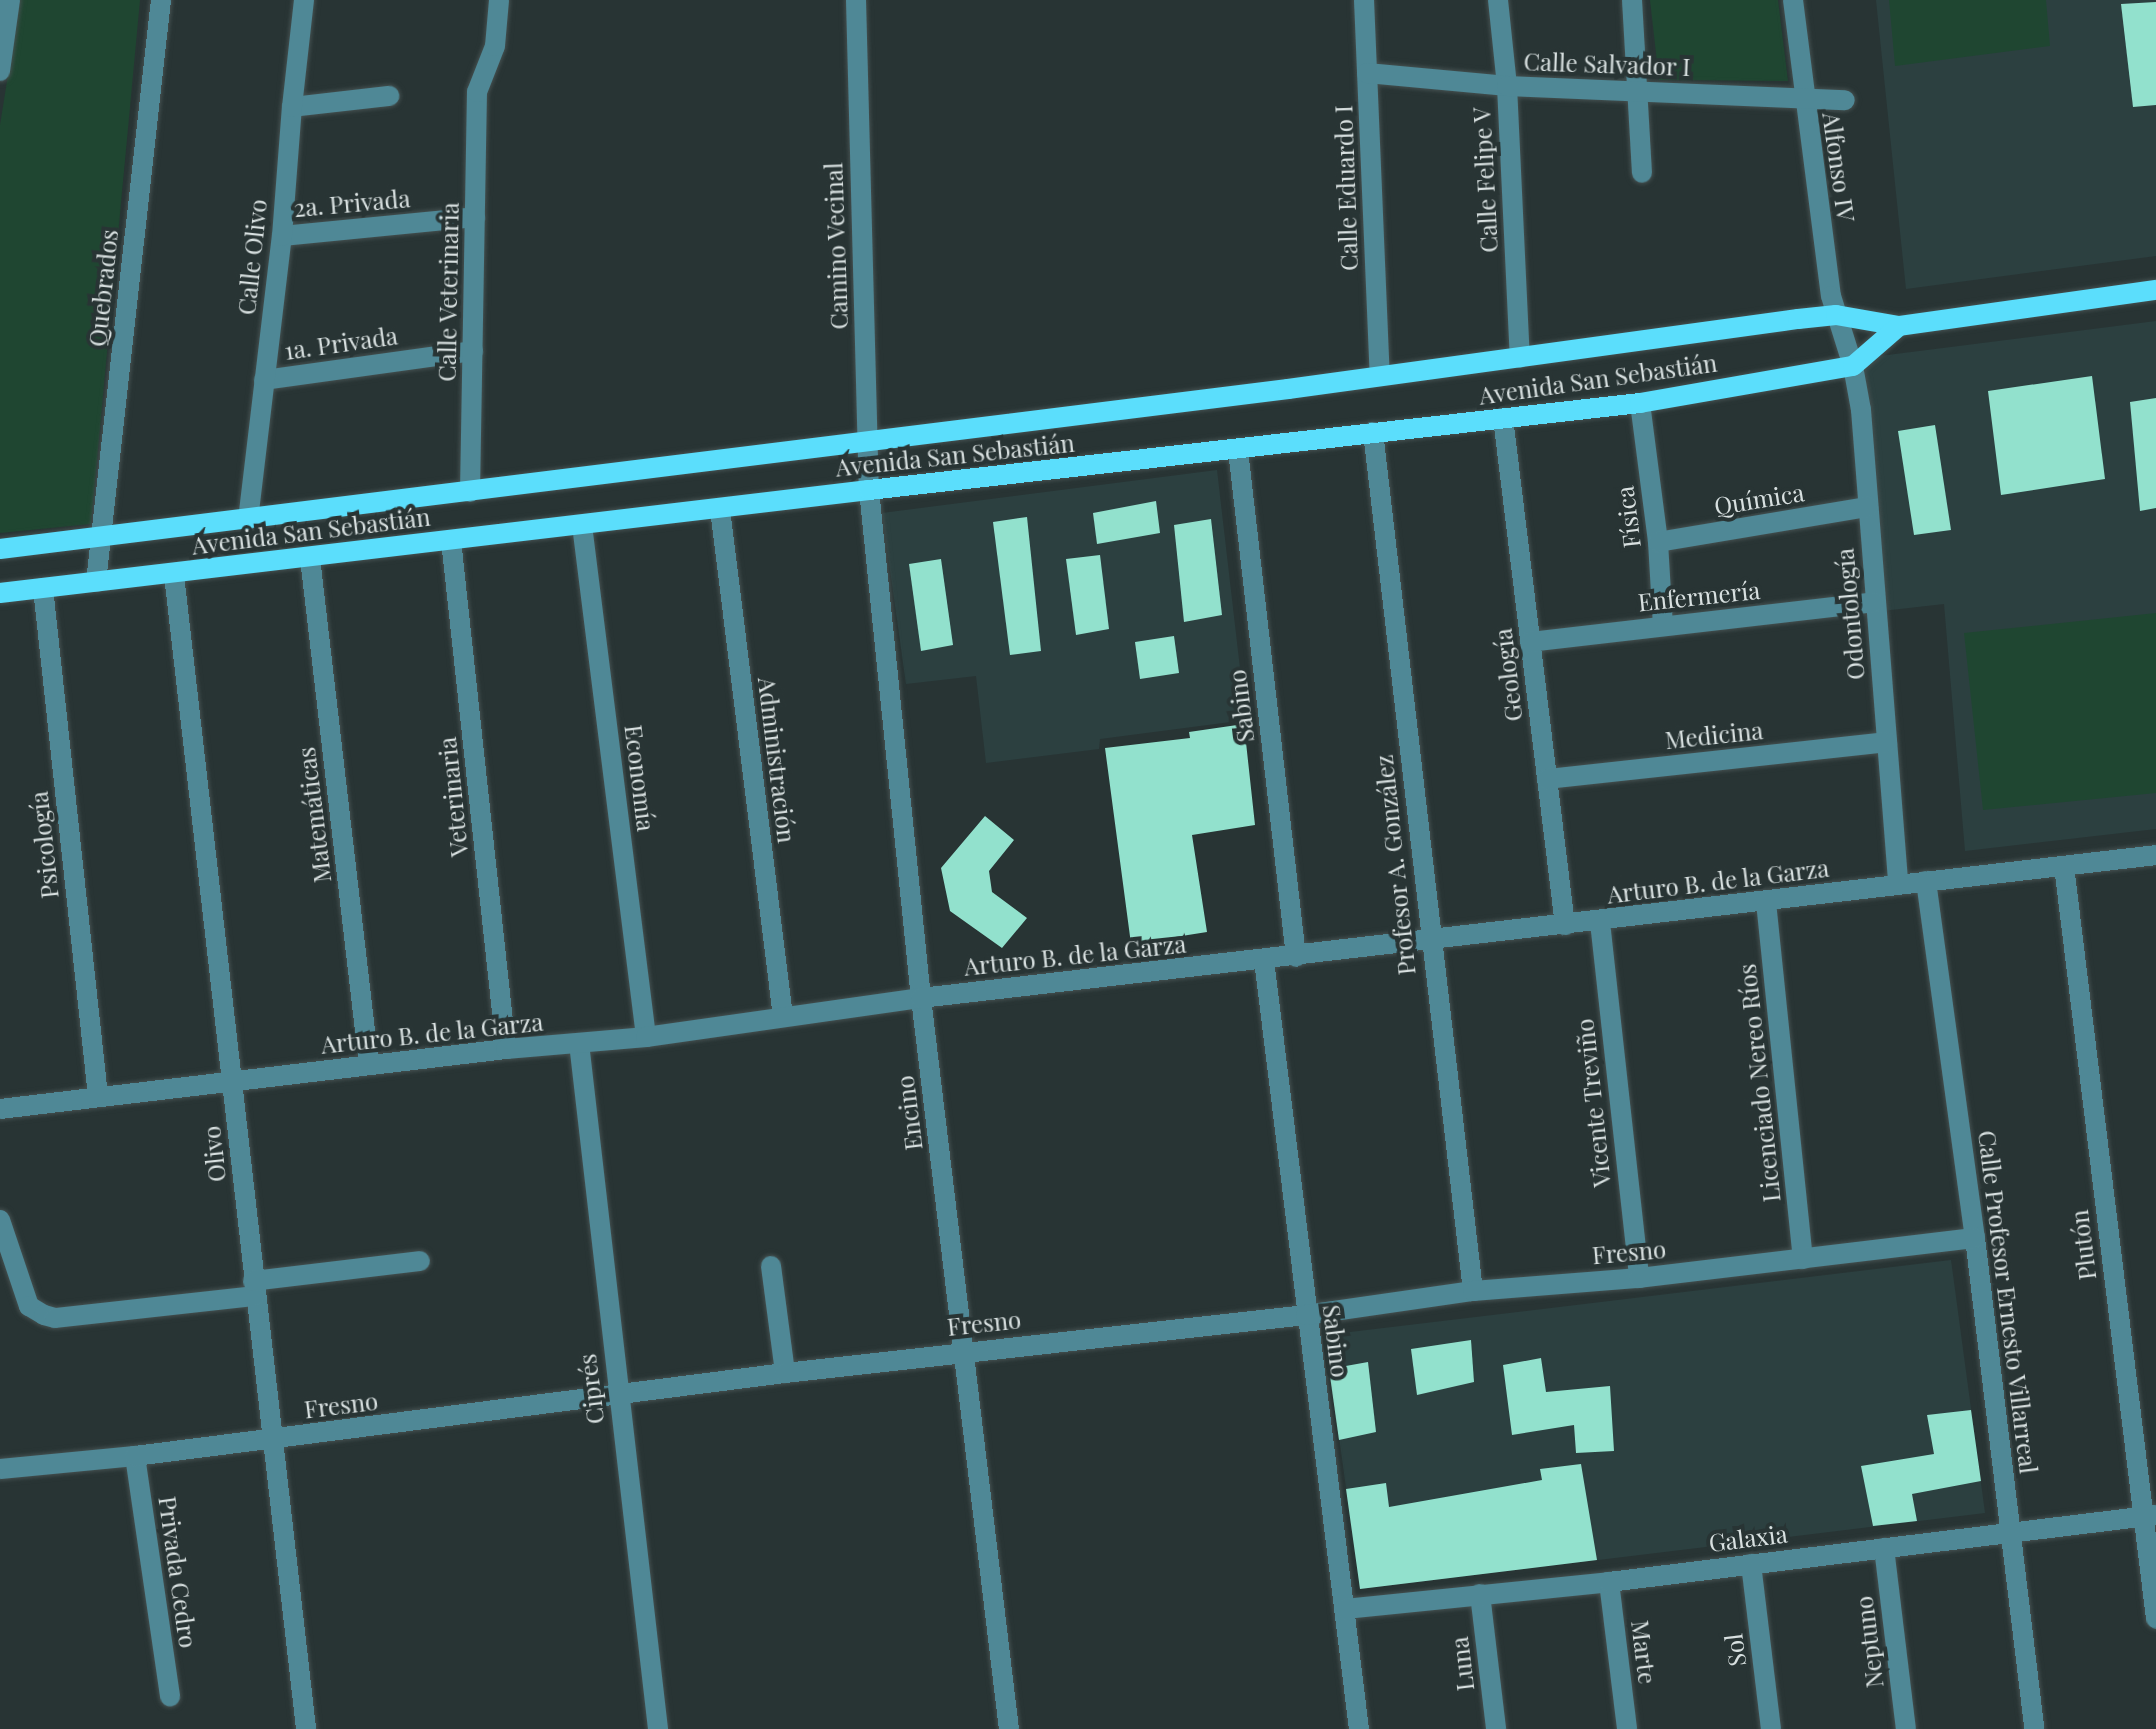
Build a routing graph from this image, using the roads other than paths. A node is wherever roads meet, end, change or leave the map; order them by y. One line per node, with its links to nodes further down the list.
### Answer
1 (10, 0): 10 (street)
2 (161, 0): 41 (street, Quebrados)
3 (304, 0): 17 (street, Calle Olivo)
4 (499, 0): 19 (street, Calle Veterinaria)
5 (856, 0): 33 (street, Camino Vecinal)
6 (1364, 0): 11 (street, Calle Eduardo I)
7 (1498, 0): 12 (street, Calle Felipe V)
8 (1632, 0): 13 (street)
9 (1793, 0): 15 (street, Alfonso IV)
10 (0, 71)
11 (1367, 73): 12 (street, Calle Salvador I); 28 (street, Calle Eduardo I)
12 (1507, 86): 13 (street, Calle Salvador I); 26 (street, Calle Felipe V)
13 (1640, 90): 15 (street, Calle Salvador I); 18 (street)
14 (389, 96): 17 (street)
15 (1803, 100): 16 (street, Calle Salvador I); 22 (street, Alfonso IV)
16 (1845, 100)
17 (292, 107): 20 (street, Calle Olivo)
18 (1642, 173)
19 (475, 217): 20 (street, 2a. Privada); 25 (street, Calle Veterinaria)
20 (282, 236): 29 (street, Calle Olivo)
21 (2156, 290): 23 (main road, Avenida San Sebastián)
22 (1836, 315): 23 (main road, Avenida San Sebastián); 24 (street, Alfonso IV); 26 (main road, Avenida San Sebastián)
23 (1899, 326): 27 (main road)
24 (1845, 340): 27 (street, Odontología)
25 (473, 351): 29 (street, 1a. Privada); 36 (street, Calle Veterinaria)
26 (1520, 358): 28 (main road, Avenida San Sebastián)
27 (1853, 366): 30 (main road, Avenida San Sebastián); 37 (street, Odontología)
28 (1380, 374): 33 (main road, Avenida San Sebastián)
29 (264, 380): 39 (street, Calle Olivo)
30 (1640, 403): 31 (main road, Avenida San Sebastián); 43 (street, Física)
31 (1503, 418): 32 (main road, Avenida San Sebastián); 52 (street, Geología)
32 (1373, 432): 34 (main road, Avenida San Sebastián); 62 (street, Profesor A. González)
33 (868, 440): 35 (street, Camino Vecinal); 36 (main road, Avenida San Sebastián)
34 (1238, 450): 35 (main road, Avenida San Sebastián); 63 (street, Sabino)
35 (869, 490): 38 (main road, Avenida San Sebastián); 65 (street, Encino)
36 (470, 492): 39 (main road, Avenida San Sebastián)
37 (1868, 507): 43 (street, Química); 50 (street, Odontología)
38 (720, 509): 40 (main road, Avenida San Sebastián); 66 (street, Administración)
39 (248, 520): 41 (main road, Avenida San Sebastián)
40 (582, 525): 42 (main road, Avenida San Sebastián); 67 (street, Economía)
41 (103, 535): 44 (main road, Avenida San Sebastián); 47 (street, Quebrados)
42 (451, 540): 45 (main road, Avenida San Sebastián); 69 (street, Veterinaria)
43 (1658, 542): 51 (street, Física)
44 (0, 549)
45 (310, 558): 46 (main road, Avenida San Sebastián); 70 (street, Matemáticas)
46 (174, 575): 47 (main road, Avenida San Sebastián); 71 (street, Olivo)
47 (96, 582): 48 (main road, Avenida San Sebastián)
48 (43, 588): 49 (main road, Avenida San Sebastián); 72 (street, Psicología)
49 (0, 593)
50 (1874, 602): 51 (street, Enfermería); 53 (street, Odontología)
51 (1663, 626): 52 (street, Enfermería)
52 (1530, 642): 54 (street, Geología)
53 (1887, 742): 54 (street, Medicina); 58 (street, Odontología)
54 (1547, 779): 61 (street, Geología)
55 (2156, 855): 56 (street, Arturo B. de la Garza)
56 (2064, 866): 57 (street, Arturo B. de la Garza); 89 (street, Plutón)
57 (1926, 881): 58 (street, Arturo B. de la Garza); 75 (street, Calle Profesor Ernesto Villarreal)
58 (1898, 885): 59 (street, Arturo B. de la Garza)
59 (1766, 902): 60 (street, Arturo B. de la Garza); 76 (street, Licenciado Nereo Ríos)
60 (1600, 922): 61 (street, Arturo B. de la Garza); 79 (street, Vicente Treviño)
61 (1565, 925): 62 (street, Arturo B. de la Garza)
62 (1429, 938): 63 (street, Arturo B. de la Garza); 81 (street, Profesor A. González)
63 (1296, 957): 64 (street, Arturo B. de la Garza)
64 (1264, 960): 65 (street, Arturo B. de la Garza); 82 (street, Sabino)
65 (921, 998): 66 (street, Arturo B. de la Garza); 83 (street, Encino)
66 (783, 1017): 67 (street, Arturo B. de la Garza)
67 (646, 1037): 68 (street, Arturo B. de la Garza)
68 (579, 1043): 69 (street, Arturo B. de la Garza); 85 (street, Ciprés)
69 (506, 1049): 70 (street, Arturo B. de la Garza)
70 (369, 1065): 71 (street, Arturo B. de la Garza)
71 (233, 1082): 72 (street, Arturo B. de la Garza); 80 (street, Olivo)
72 (98, 1096): 73 (street, Arturo B. de la Garza)
73 (0, 1109)
74 (0, 1220): 80 (street)
75 (1975, 1238): 76 (street, Fresno); 90 (street, Calle Profesor Ernesto Villarreal)
76 (1803, 1259): 79 (street, Fresno)
77 (420, 1261): 80 (street)
78 (771, 1266): 84 (street)
79 (1639, 1278): 81 (street, Fresno)
80 (254, 1288): 86 (street, Olivo)
81 (1473, 1291): 82 (street, Fresno)
82 (1306, 1315): 83 (street, Fresno); 95 (street, Sabino)
83 (964, 1351): 84 (street, Fresno); 100 (street, Encino)
84 (785, 1373): 85 (street, Fresno)
85 (618, 1396): 86 (street, Fresno); 99 (street, Ciprés)
86 (274, 1440): 87 (street, Fresno); 98 (street, Olivo)
87 (135, 1456): 88 (street, Fresno); 97 (street, Privada Cedro)
88 (0, 1469)
89 (2149, 1516): 90 (street, Galaxia); 96 (street, Plutón)
90 (2010, 1534): 91 (street, Galaxia); 106 (street, Calle Profesor Ernesto Villarreal)
91 (1884, 1548): 92 (street, Galaxia); 105 (street, Neptuno)
92 (1751, 1564): 93 (street, Galaxia); 104 (street, Sol)
93 (1609, 1582): 94 (street, Galaxia); 103 (street, Marte)
94 (1480, 1594): 95 (street, Galaxia); 102 (street, Luna)
95 (1345, 1609): 101 (street, Sabino)
96 (2156, 1618)
97 (170, 1696)
98 (306, 1729)
99 (658, 1729)
100 (1009, 1729)
101 (1359, 1729)
102 (1496, 1729)
103 (1627, 1729)
104 (1771, 1729)
105 (1906, 1729)
106 (2034, 1729)

